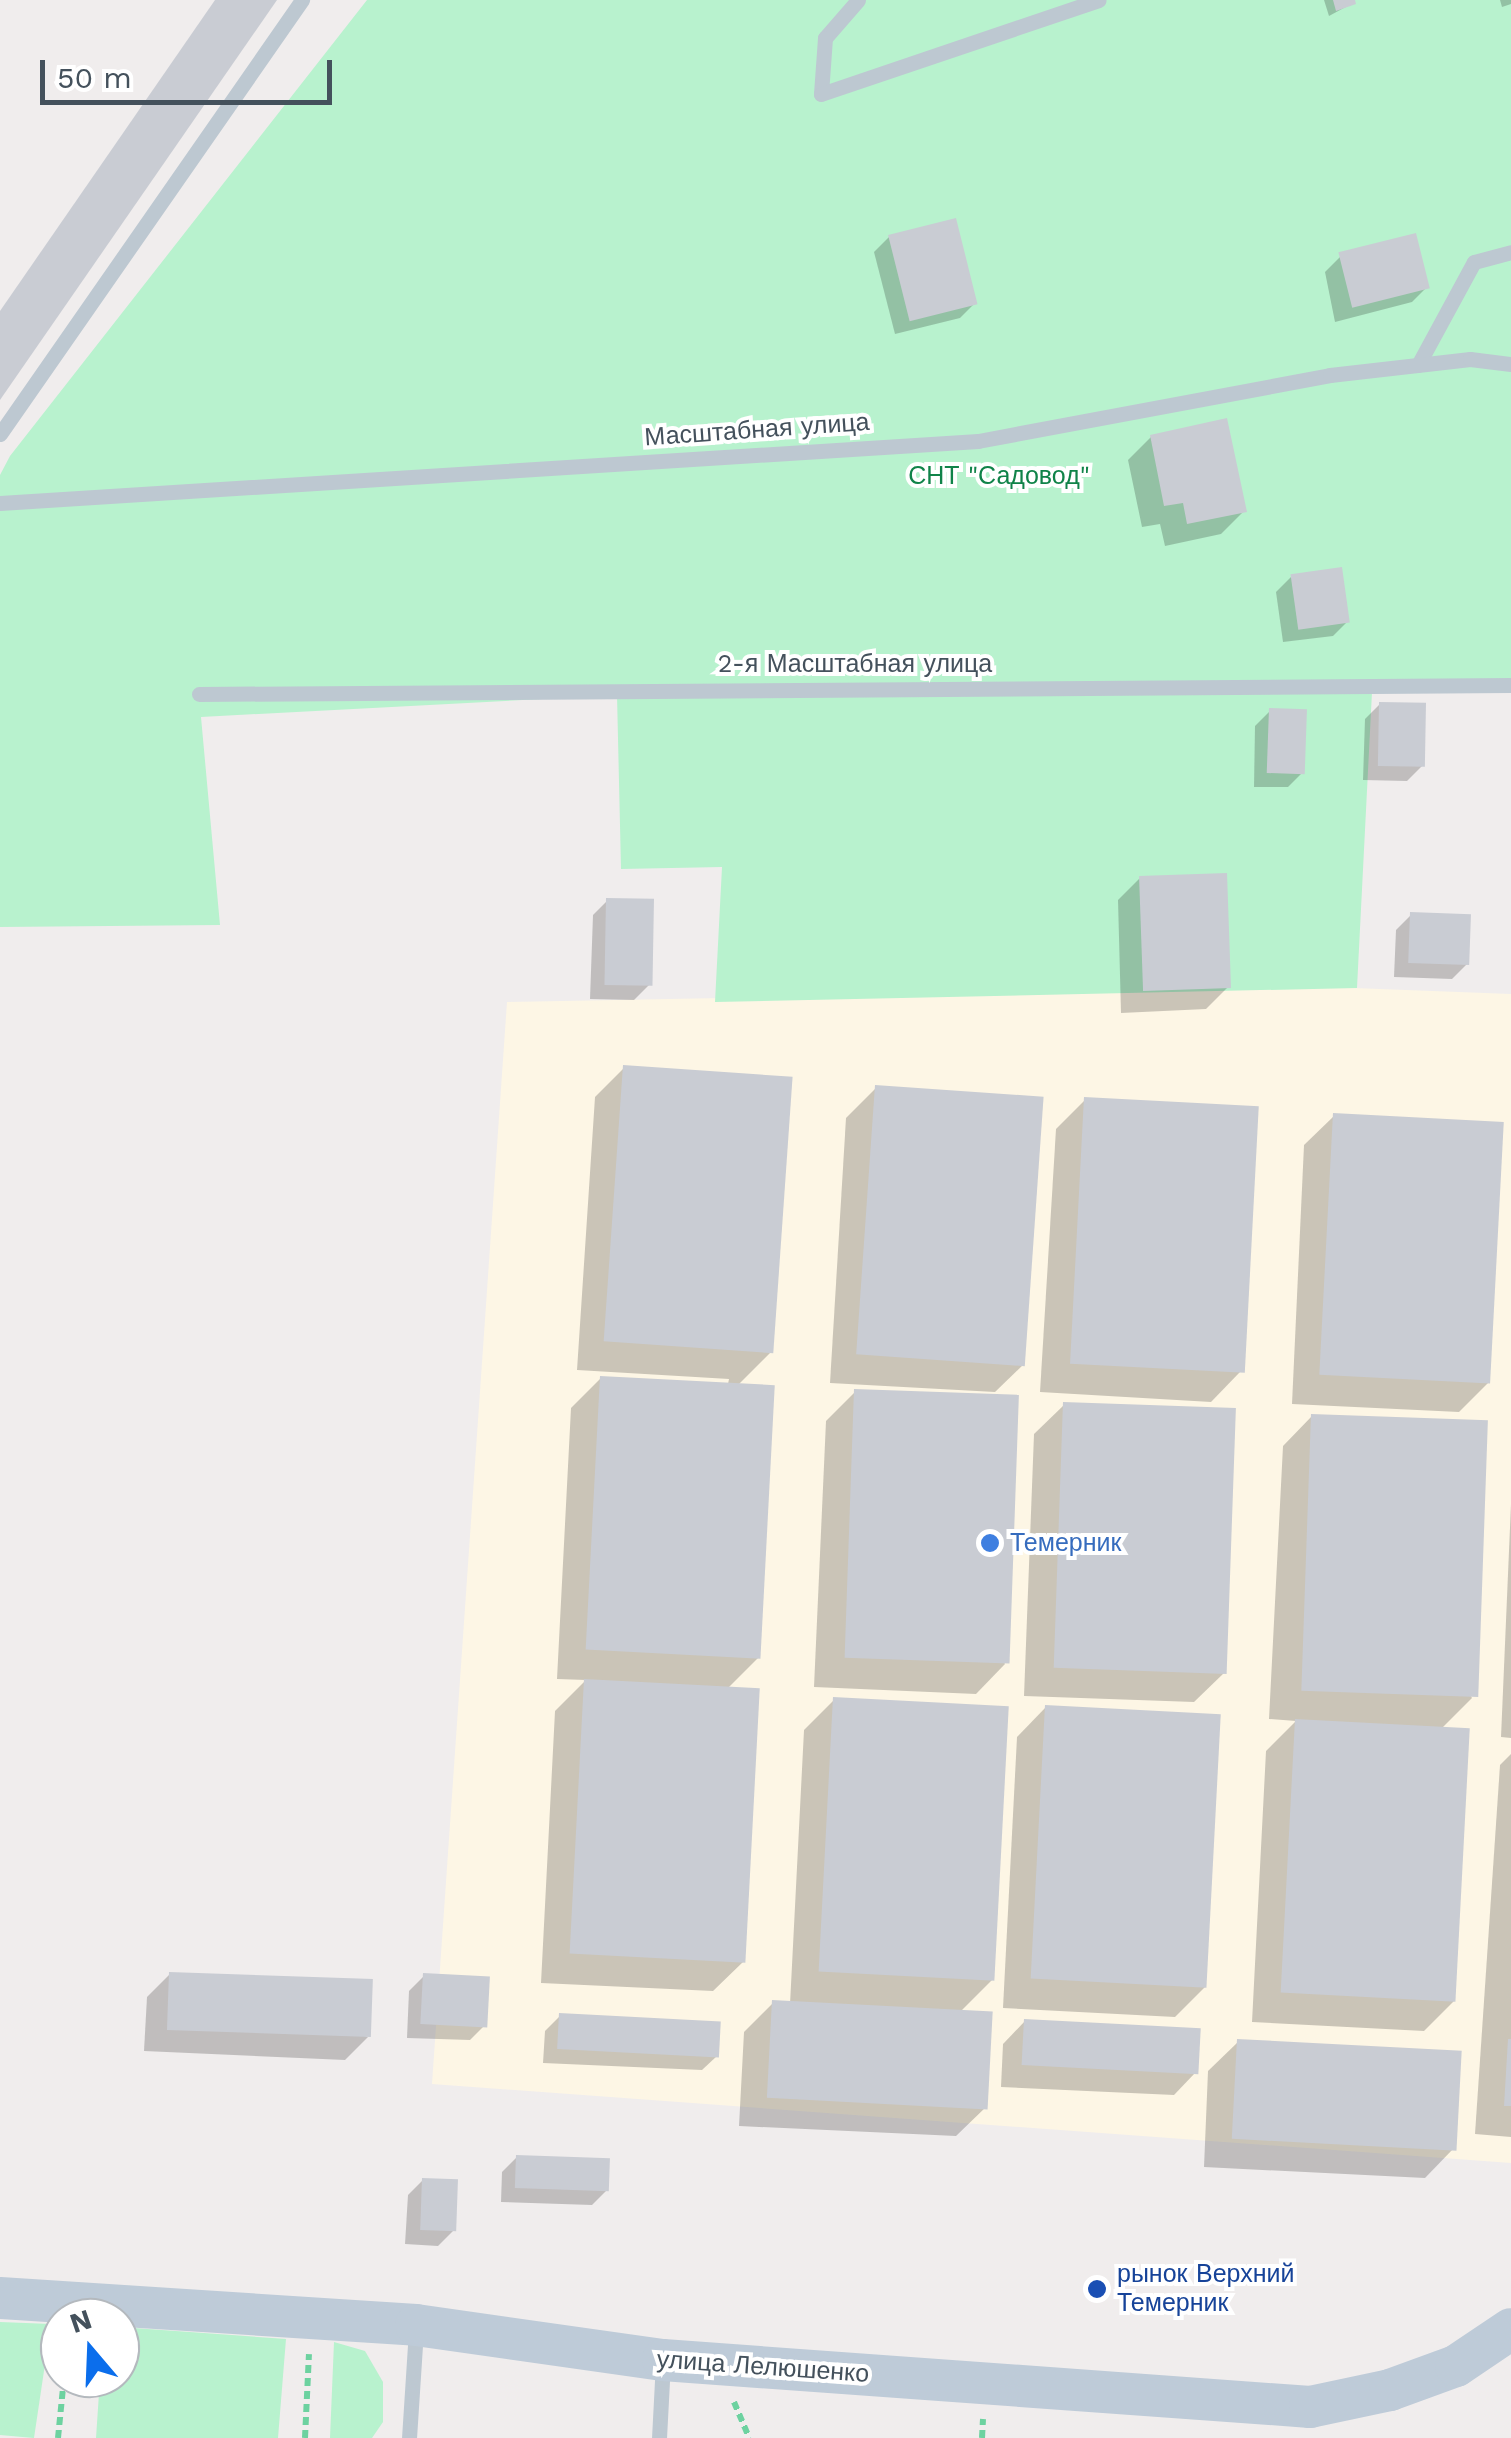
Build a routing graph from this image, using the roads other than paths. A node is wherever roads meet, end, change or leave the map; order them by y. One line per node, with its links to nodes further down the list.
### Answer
1 (302, 0): 7 (lane)
2 (858, 0): 3 (lane)
3 (1099, 0)
4 (1511, 252): 6 (lane)
5 (1511, 364): 6 (lane, Масштабная улица)
6 (1418, 365): 8 (lane, Масштабная улица)
7 (0, 434)
8 (0, 503)
9 (1511, 685): 10 (lane, 2-я Масштабная улица)
10 (199, 694)
11 (0, 2298): 12 (street, улица Лелюшенко)
12 (416, 2325): 14 (street, улица Лелюшенко); 15 (lane)
13 (1511, 2329): 14 (street, улица Лелюшенко)
14 (663, 2360): 16 (lane)
15 (409, 2438)
16 (658, 2438)

